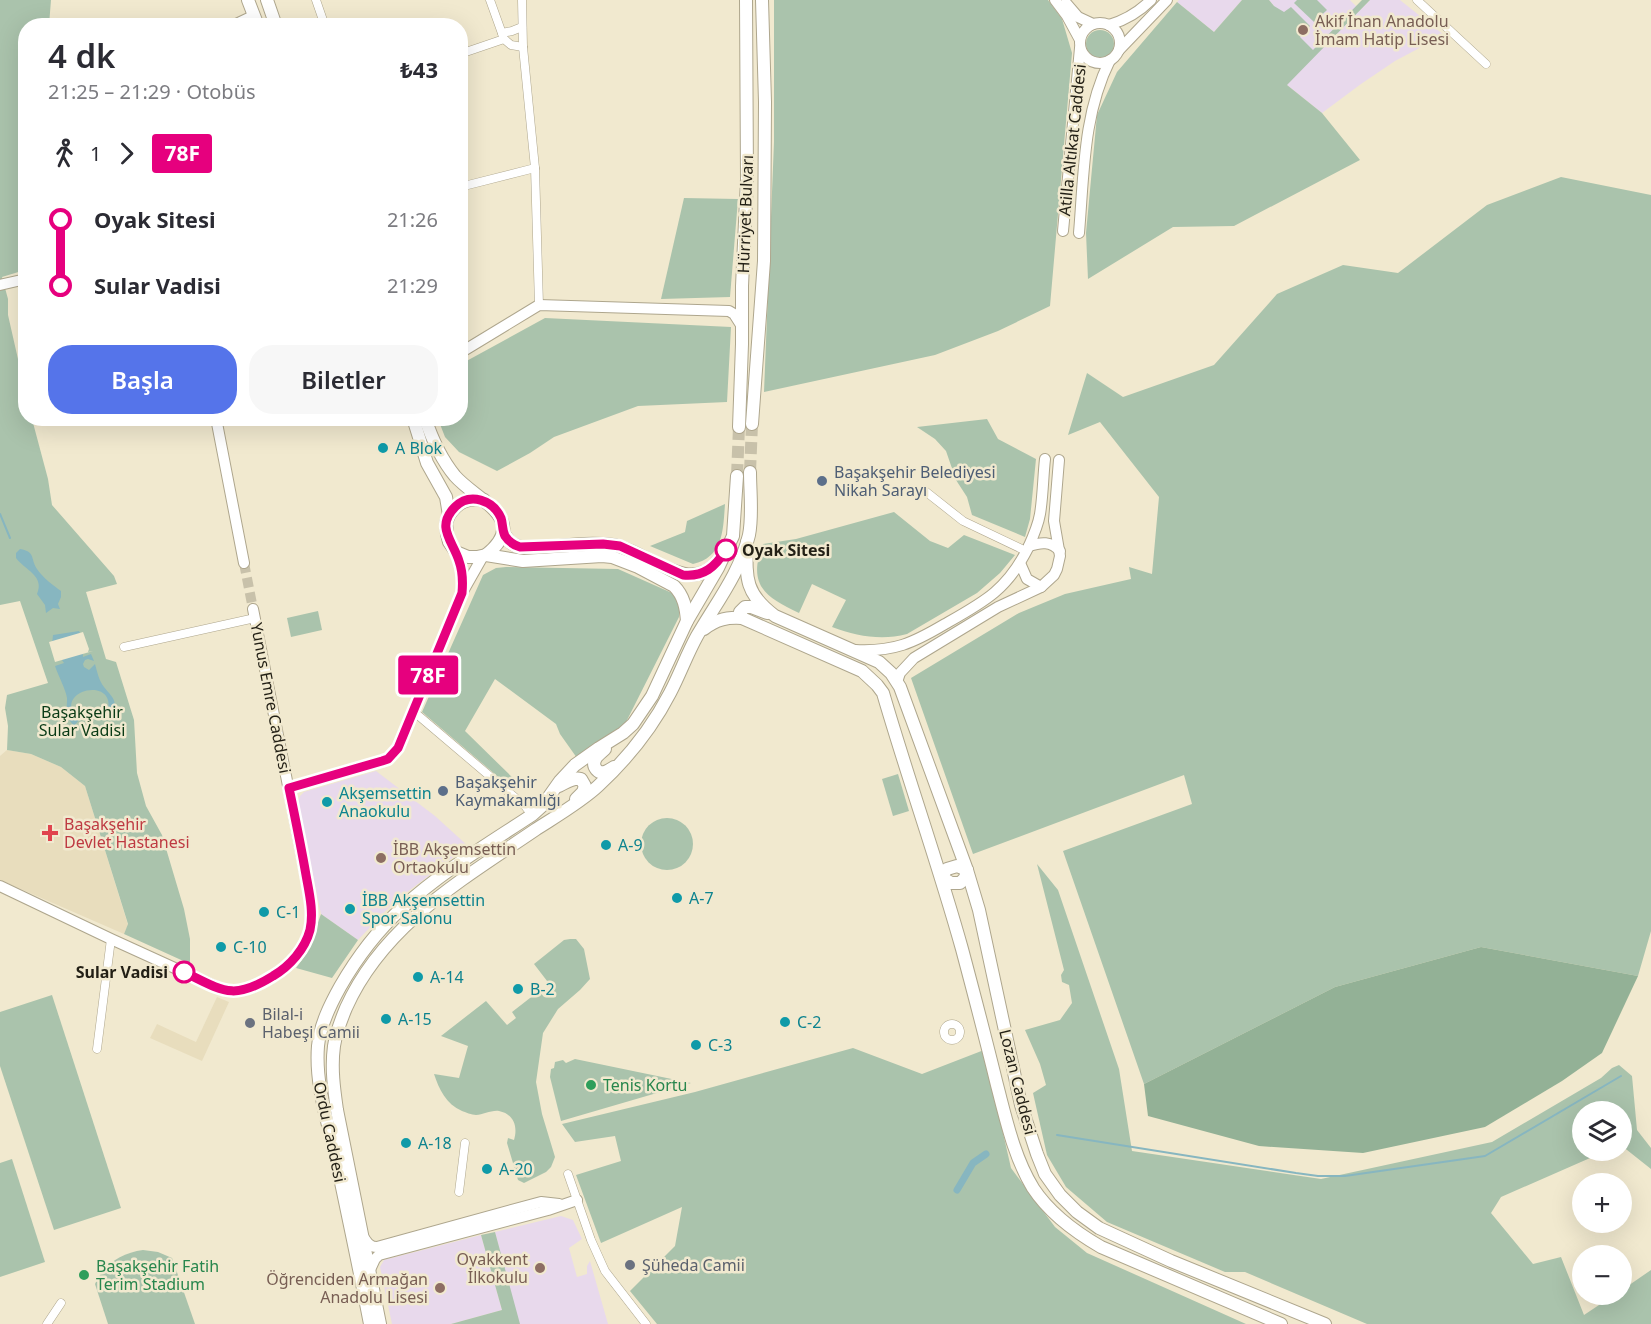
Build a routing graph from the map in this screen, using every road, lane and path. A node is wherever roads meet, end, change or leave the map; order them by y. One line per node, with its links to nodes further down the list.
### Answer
1 (248, 0): 12 (main road)
2 (316, 0): 13 (street)
3 (490, 0): 17 (street)
4 (522, 0): 16 (street)
5 (746, 0): 31 (main road, Hürriyet Bulvarı)
6 (762, 0): 30 (main road, Hürriyet Bulvarı)
7 (1055, 0): 18 (street)
8 (1063, 0): 14 (street)
9 (1151, 0): 15 (street)
10 (1167, 0): 20 (street)
11 (1417, 0): 23 (street)
12 (255, 18)
13 (323, 18)
14 (1093, 24): 15 (street); 18 (street)
15 (1109, 25): 20 (street)
16 (522, 27): 17 (street); 19 (street)
17 (503, 36): 19 (street); 21 (street)
18 (1080, 44): 22 (street); 26 (street, Atilla Altıkat Caddesi)
19 (523, 46): 24 (street)
20 (1119, 50): 22 (street)
21 (468, 51)
22 (1110, 60): 27 (street, Atilla Altıkat Caddesi)
23 (1486, 64)
24 (535, 168): 25 (street); 32 (street)
25 (468, 185)
26 (1063, 231)
27 (1079, 233)
28 (18, 281): 29 (street)
29 (0, 285)
30 (763, 287): 31 (main road); 36 (main road, Hürriyet Bulvarı)
31 (742, 290): 32 (street); 33 (main road, Hürriyet Bulvarı)
32 (539, 302): 33 (street); 34 (street); 35 (street)
33 (741, 325): 40 (main road, Hürriyet Bulvarı)
34 (468, 341)
35 (468, 348)
36 (752, 424)
37 (218, 426): 55 (street)
38 (415, 426): 47 (main road)
39 (428, 426): 46 (main road)
40 (739, 427)
41 (1044, 459): 51 (street)
42 (1059, 460): 52 (street)
43 (750, 472): 49 (main road)
44 (737, 476): 50 (main road)
45 (925, 491): 51 (street)
46 (484, 500): 47 (main road); 48 (main road)
47 (448, 515): 53 (main road)
48 (503, 532): 50 (main road); 54 (main road)
49 (747, 542): 60 (main road); 63 (main road)
50 (729, 545): 62 (main road)
51 (1027, 549): 52 (street); 56 (street)
52 (1060, 551): 57 (street)
53 (456, 552): 54 (main road); 58 (street)
54 (484, 556): 58 (street); 62 (main road)
55 (244, 563)
56 (1020, 563): 57 (street); 65 (street)
57 (1041, 586): 66 (street)
58 (462, 593): 67 (street)
59 (254, 613): 64 (street); 70 (street, Yunus Emre Caddesi)
60 (775, 616): 61 (main road); 65 (main road)
61 (742, 618): 63 (main road); 75 (main road, Lozan Caddesi)
62 (687, 621): 68 (main road, Ordu Caddesi)
63 (698, 634): 69 (main road, Ordu Caddesi)
64 (124, 647)
65 (855, 650): 66 (main road)
66 (897, 682): 74 (main road, Lozan Caddesi)
67 (413, 711): 70 (street); 73 (street)
68 (623, 733): 69 (main road); 71 (main road, Ordu Caddesi)
69 (625, 760): 72 (main road, Ordu Caddesi)
70 (289, 788): 77 (street, Yunus Emre Caddesi)
71 (556, 788): 72 (main road); 73 (main road, Ordu Caddesi)
72 (562, 812): 84 (main road, Ordu Caddesi)
73 (532, 815): 88 (main road, Ordu Caddesi)
74 (967, 870): 75 (main road); 92 (main road, Lozan Caddesi)
75 (941, 877): 91 (main road, Lozan Caddesi)
76 (0, 886): 77 (street, Yunus Emre Caddesi)
77 (111, 939): 78 (street)
78 (97, 1049)
79 (465, 1143): 81 (street)
80 (568, 1174): 82 (street)
81 (459, 1192)
82 (577, 1200): 83 (street); 90 (street)
83 (563, 1204): 84 (street); 85 (street)
84 (362, 1234): 85 (main road, Ordu Caddesi)
85 (369, 1273): 89 (main road, Ordu Caddesi)
86 (61, 1303): 87 (street)
87 (47, 1324)
88 (370, 1324)
89 (380, 1324)
90 (646, 1324)
91 (1281, 1324)
92 (1325, 1324)

